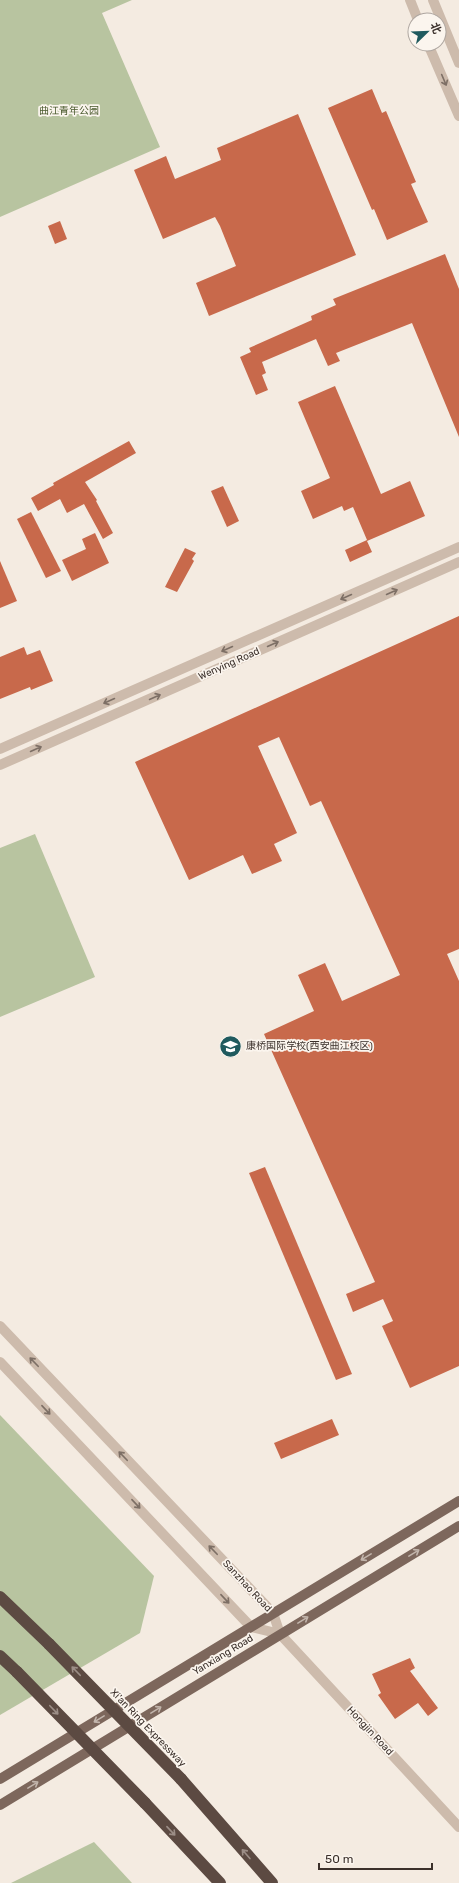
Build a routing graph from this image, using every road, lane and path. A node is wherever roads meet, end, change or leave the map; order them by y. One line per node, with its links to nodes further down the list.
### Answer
1 (410, 0): 3 (street)
2 (433, 0): 5 (street)
3 (415, 12)
4 (431, 52): 6 (street, one-way to 6)
5 (459, 63)
6 (459, 116)
7 (459, 547): 9 (street, Wenying Road, one-way to 9)
8 (459, 562): 10 (street, Wenying Road, one-way to 8)
9 (0, 749)
10 (0, 765)
11 (0, 1326): 17 (street, Sanzhao Road, one-way to 11)
12 (0, 1362): 18 (street, one-way to 18)
13 (459, 1501): 17 (main road, Yanxiang Road, one-way to 17)
14 (459, 1526): 19 (main road, Yanxiang Road, one-way to 14)
15 (0, 1590): 20 (highway)
16 (0, 1597): 20 (highway, Xi'an Ring Expressway)
17 (273, 1614): 18 (main road, Yanxiang Road); 19 (street, Sanzhao Road)
18 (251, 1627): 19 (street); 22 (main road, Yanxiang Road, one-way to 22)
19 (280, 1634): 23 (main road, Yanxiang Road, one-way to 19); 24 (street, Hongjin Road)
20 (46, 1641): 26 (highway, Xi'an Ring Expressway, one-way to 20, bridge)
21 (0, 1656): 25 (highway, one-way to 25, bridge)
22 (0, 1779)
23 (0, 1805)
24 (459, 1827)
25 (220, 1883)
26 (272, 1883)

